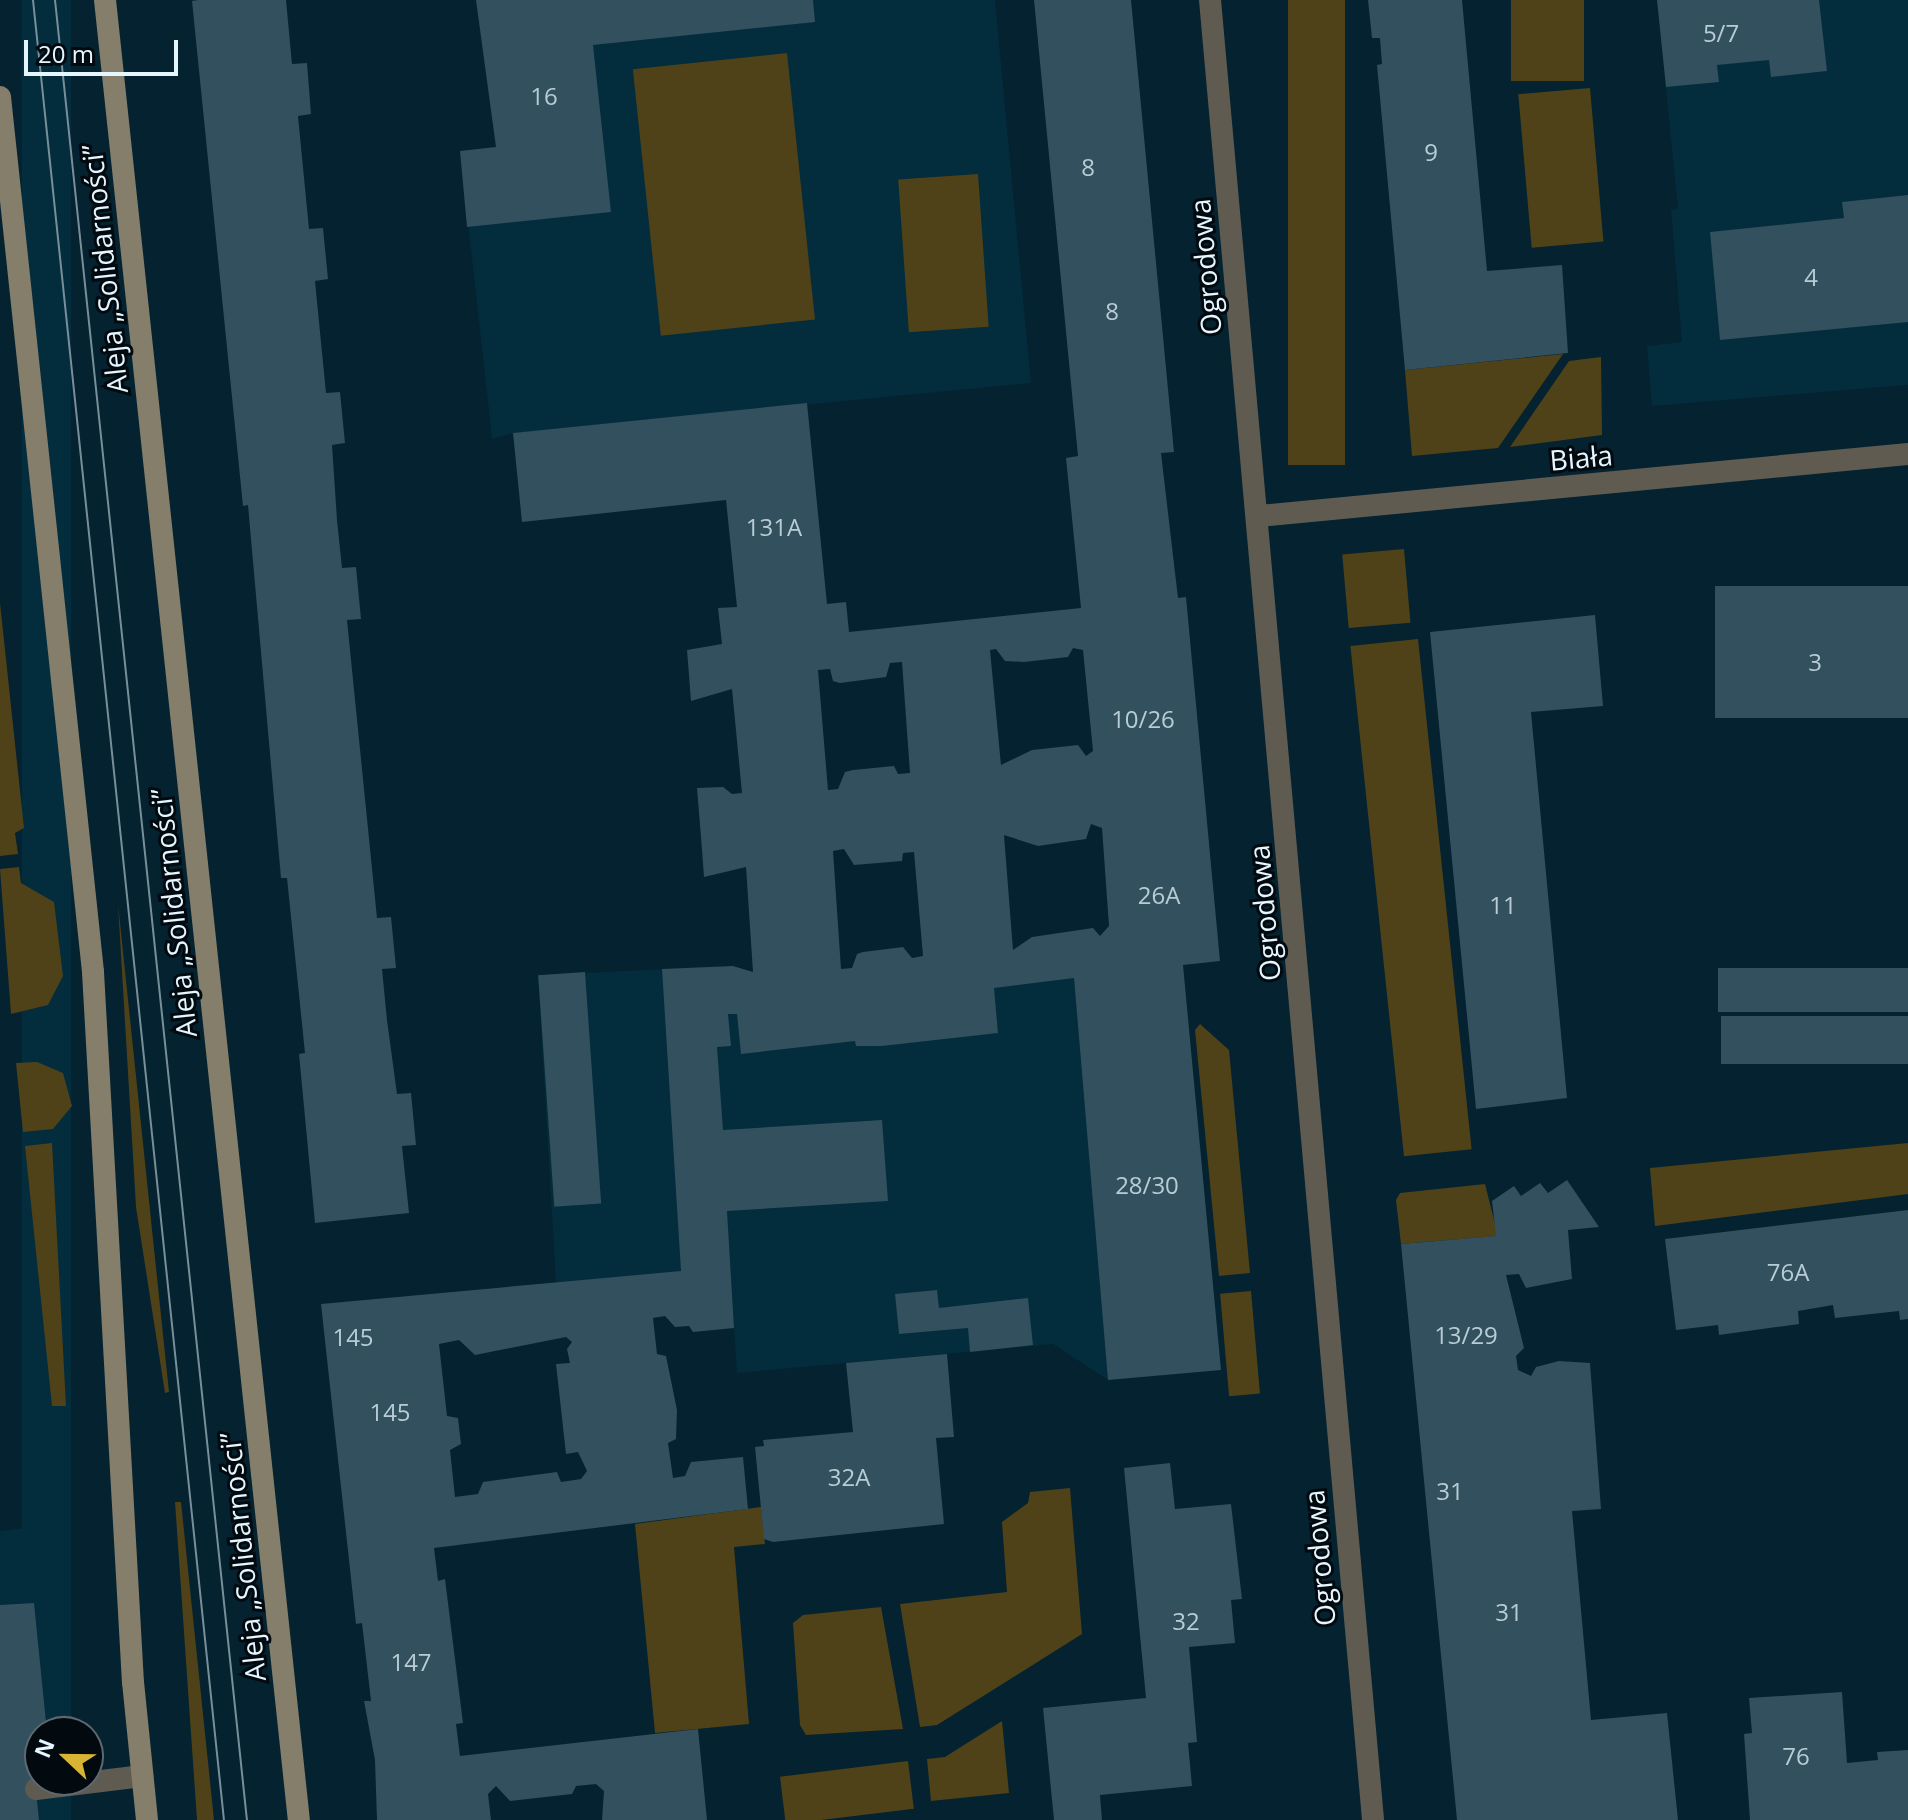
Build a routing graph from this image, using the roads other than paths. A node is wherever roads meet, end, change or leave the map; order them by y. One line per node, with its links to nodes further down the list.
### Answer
1 (105, 0): 9 (main road, Aleja „Solidarności”)
2 (1210, 0): 5 (street, Ogrodowa)
3 (0, 97): 6 (main road)
4 (1908, 454): 5 (street, Biała)
5 (1259, 516): 10 (street, Ogrodowa)
6 (142, 1776): 7 (street); 8 (main road)
7 (104, 1781)
8 (147, 1820)
9 (299, 1820)
10 (1373, 1820)

